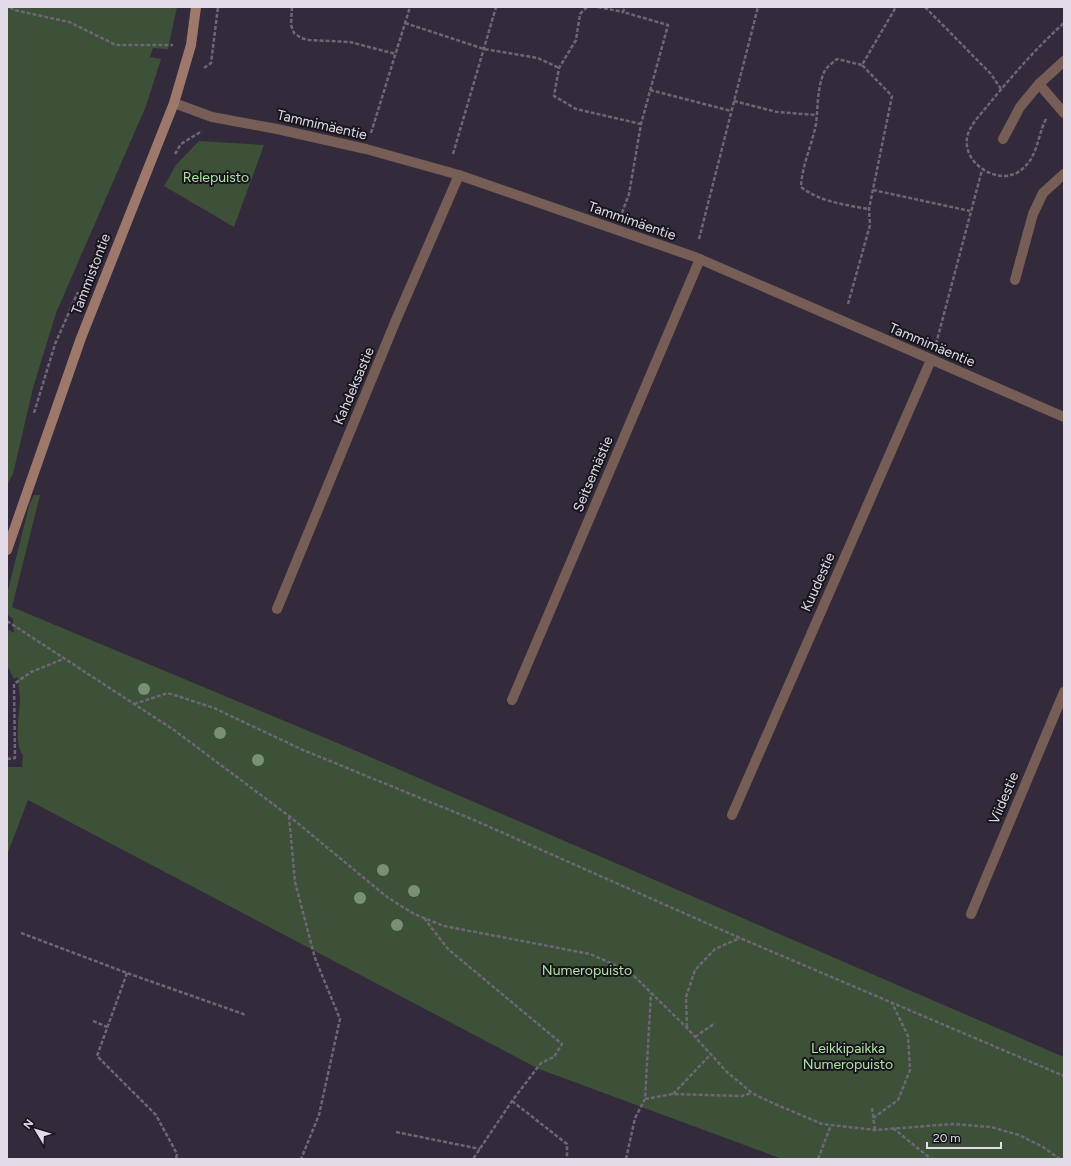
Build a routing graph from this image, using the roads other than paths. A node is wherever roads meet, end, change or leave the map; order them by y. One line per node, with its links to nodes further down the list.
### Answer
1 (196, 7): 4 (street, Tammistontie)
2 (1064, 61): 3 (street)
3 (1039, 84): 5 (street); 6 (street)
4 (174, 103): 8 (street, Tammimäentie); 13 (street, Tammistontie)
5 (1064, 113)
6 (1003, 140)
7 (1064, 174): 10 (street)
8 (459, 175): 9 (street, Tammimäentie); 14 (street, Kahdeksastie)
9 (697, 258): 11 (street, Tammimäentie); 16 (street, Seitsemästie)
10 (1015, 280)
11 (931, 360): 12 (street, Tammimäentie); 17 (street, Kuudestie)
12 (1064, 416)
13 (7, 550)
14 (277, 609)
15 (1064, 692): 18 (street, Viidestie)
16 (512, 700)
17 (732, 815)
18 (970, 914)

